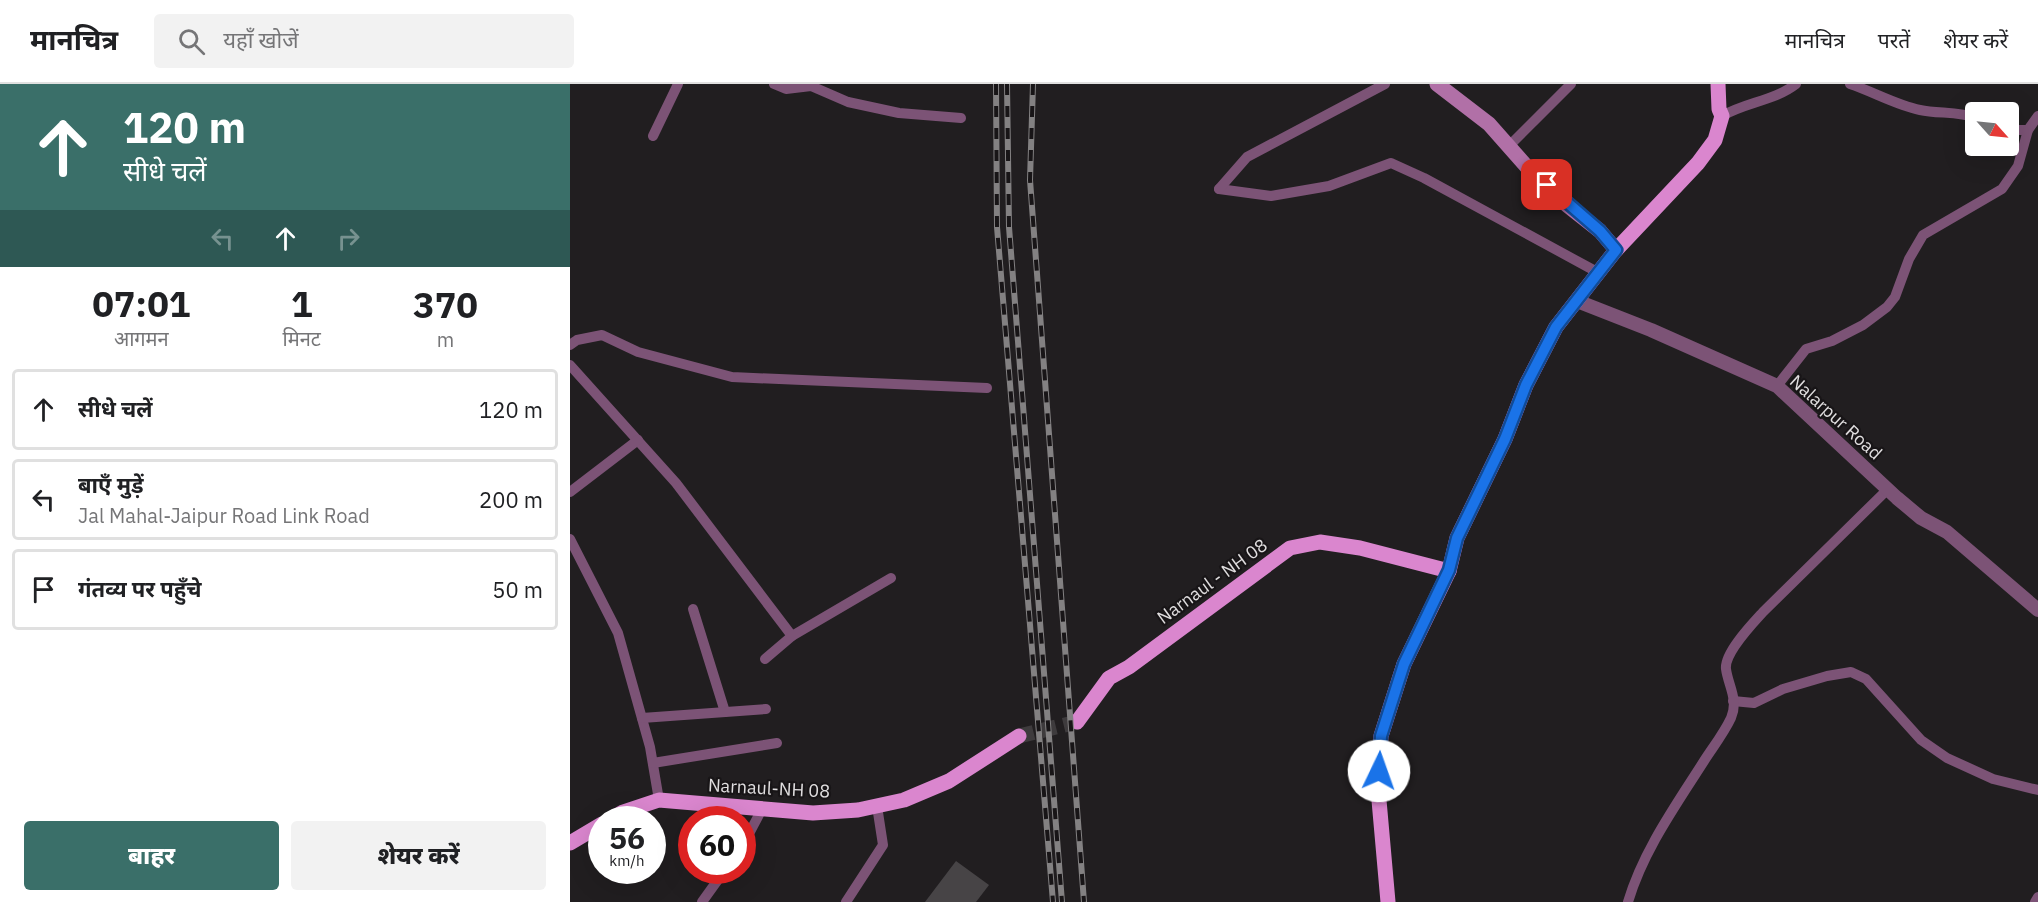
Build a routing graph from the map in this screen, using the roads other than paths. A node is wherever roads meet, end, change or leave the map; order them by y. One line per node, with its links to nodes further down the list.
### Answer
1 (678, 84): 16 (street)
2 (774, 84): 9 (street)
3 (1385, 84): 19 (street)
4 (1437, 84): 17 (main road)
5 (1571, 84): 17 (street)
6 (1718, 84): 10 (main road)
7 (1796, 84): 10 (street)
8 (1850, 84): 11 (street)
9 (807, 85): 13 (street)
10 (1722, 116): 18 (main road)
11 (1965, 116)
12 (2038, 116): 15 (street)
13 (961, 118)
14 (2019, 130): 15 (street)
15 (2028, 130): 23 (street)
16 (653, 136)
17 (1508, 147): 18 (main road)
18 (1616, 250): 19 (main road)
19 (1599, 273): 20 (main road)
20 (1578, 301): 23 (street, Nalarpur Road); 29 (main road)
21 (570, 345): 24 (street)
22 (570, 365): 25 (street)
23 (1776, 386): 26 (street, Nalarpur Road)
24 (987, 388)
25 (638, 440): 27 (street); 33 (street)
26 (1888, 489): 32 (street, Nalarpur Road); 35 (street)
27 (570, 492)
28 (570, 539): 38 (street)
29 (1449, 570): 39 (main road, Narnaul - NH 08); 55 (main road)
30 (891, 578): 33 (street)
31 (693, 609): 37 (street)
32 (2038, 610)
33 (792, 636): 34 (street)
34 (765, 659)
35 (1733, 701): 43 (street); 56 (street)
36 (766, 709): 37 (street)
37 (725, 712): 38 (street)
38 (642, 718): 42 (street)
39 (1077, 722)
40 (1019, 736): 46 (main road, Narnaul-NH 08)
41 (777, 742): 42 (street)
42 (653, 763): 44 (street)
43 (2038, 790)
44 (659, 800): 45 (main road, Narnaul-NH 08); 47 (main road, Narnaul-NH 08)
45 (641, 806)
46 (877, 806): 47 (main road, Narnaul-NH 08); 54 (street)
47 (762, 809): 48 (street)
48 (756, 820)
49 (588, 832): 50 (main road)
50 (570, 843)
51 (715, 884): 53 (street)
52 (2038, 897): 57 (street)
53 (702, 902)
54 (846, 902)
55 (1388, 902)
56 (1628, 902)
57 (2035, 902)

